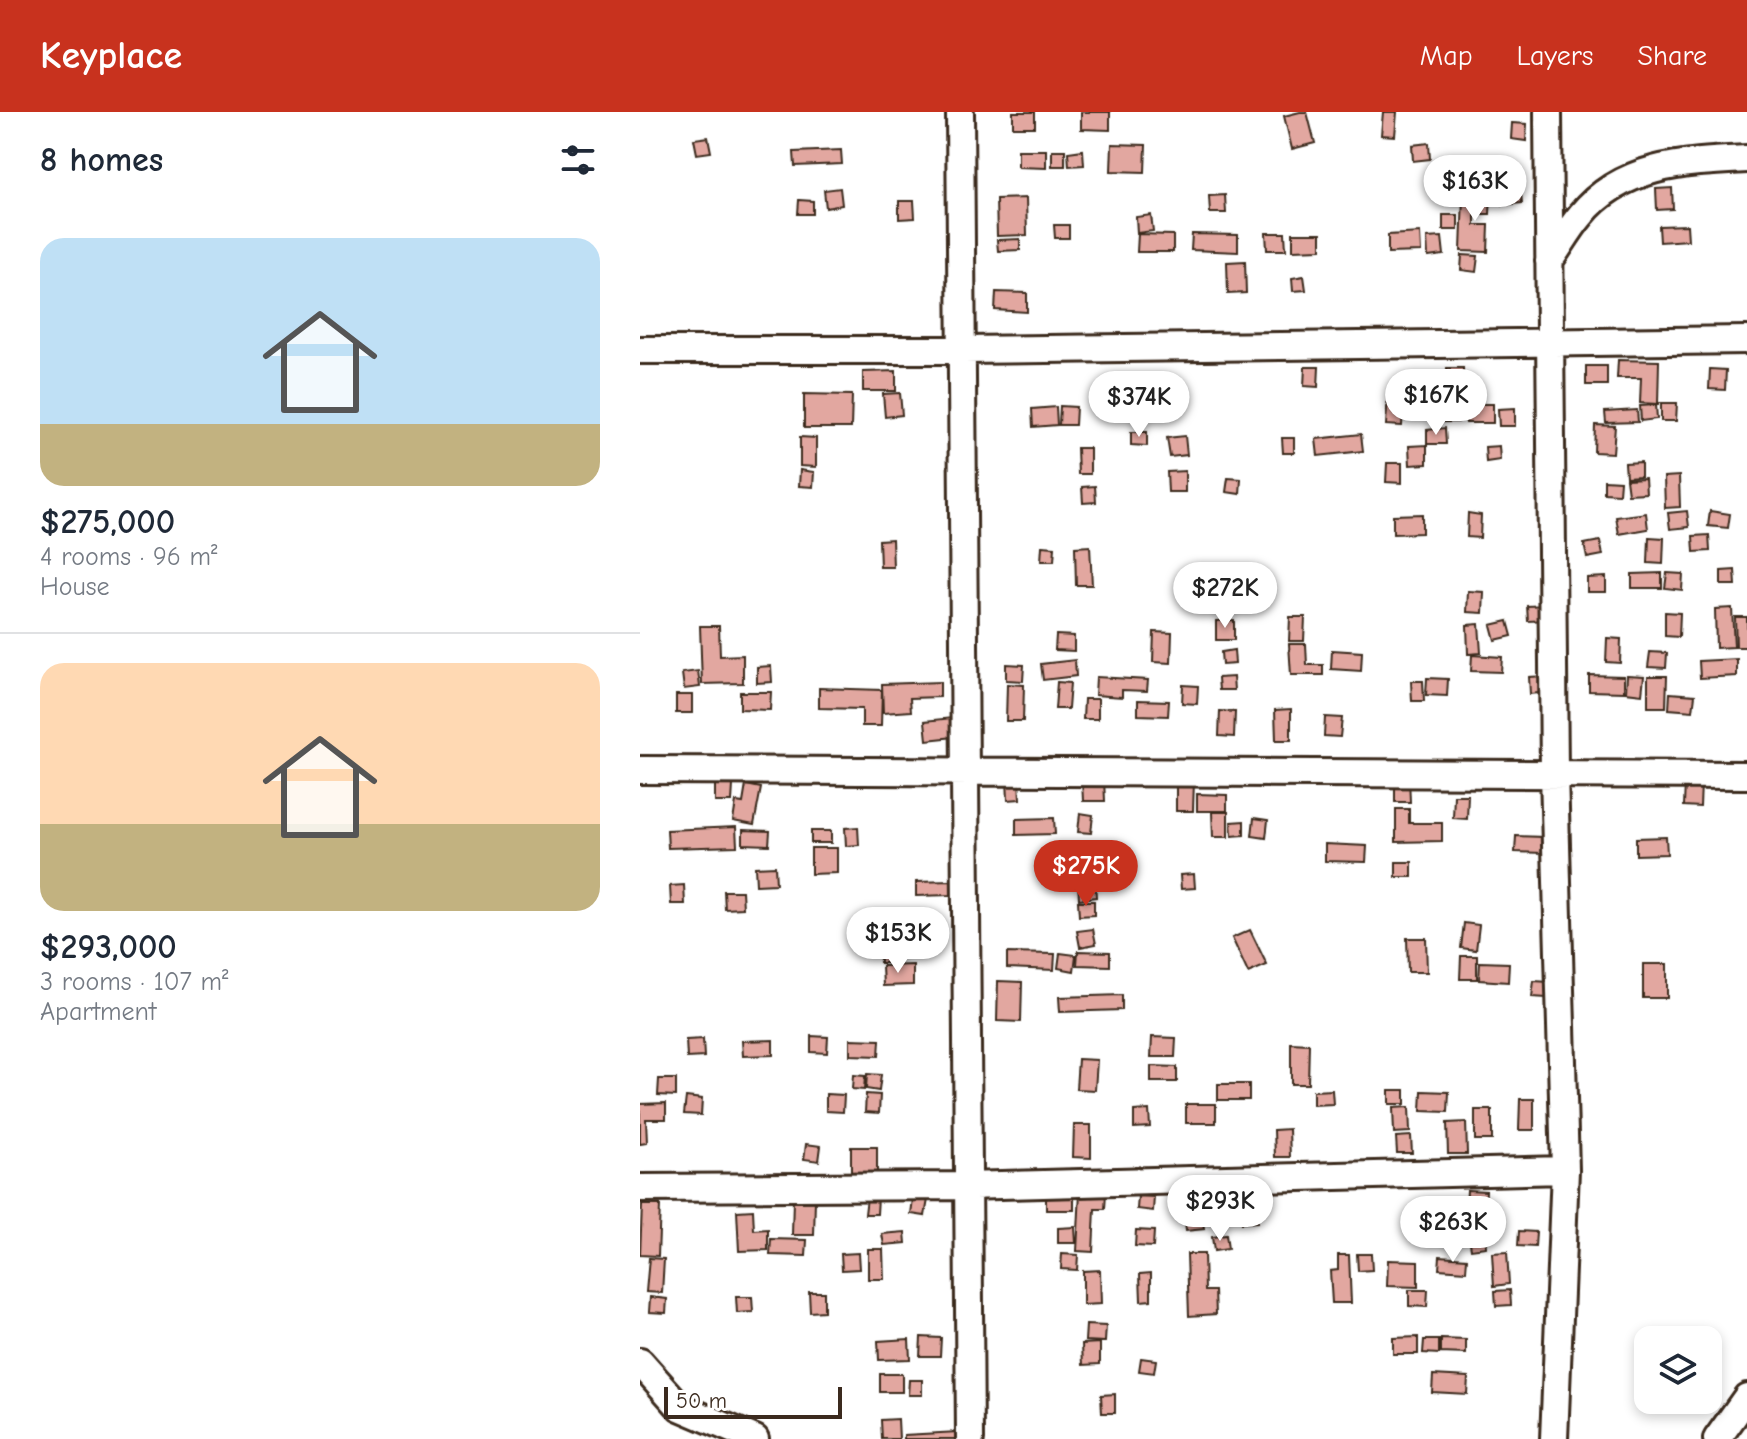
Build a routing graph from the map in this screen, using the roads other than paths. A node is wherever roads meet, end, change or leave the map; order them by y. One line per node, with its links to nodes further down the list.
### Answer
1 (960, 112): 8 (street)
2 (1548, 112): 4 (street)
3 (1747, 159): 4 (street)
4 (1549, 261): 6 (street)
5 (1747, 340): 6 (street)
6 (1550, 342): 8 (street); 11 (street)
7 (640, 350): 8 (street)
8 (964, 350): 10 (street)
9 (640, 770): 10 (street)
10 (964, 773): 11 (street); 14 (street)
11 (1554, 773): 12 (street); 13 (street)
12 (1747, 775)
13 (1565, 1170): 14 (street); 20 (street)
14 (966, 1186): 15 (street); 19 (street)
15 (640, 1188)
16 (640, 1362): 18 (street)
17 (1747, 1397): 21 (street)
18 (755, 1439)
19 (970, 1439)
20 (1554, 1439)
21 (1717, 1439)

